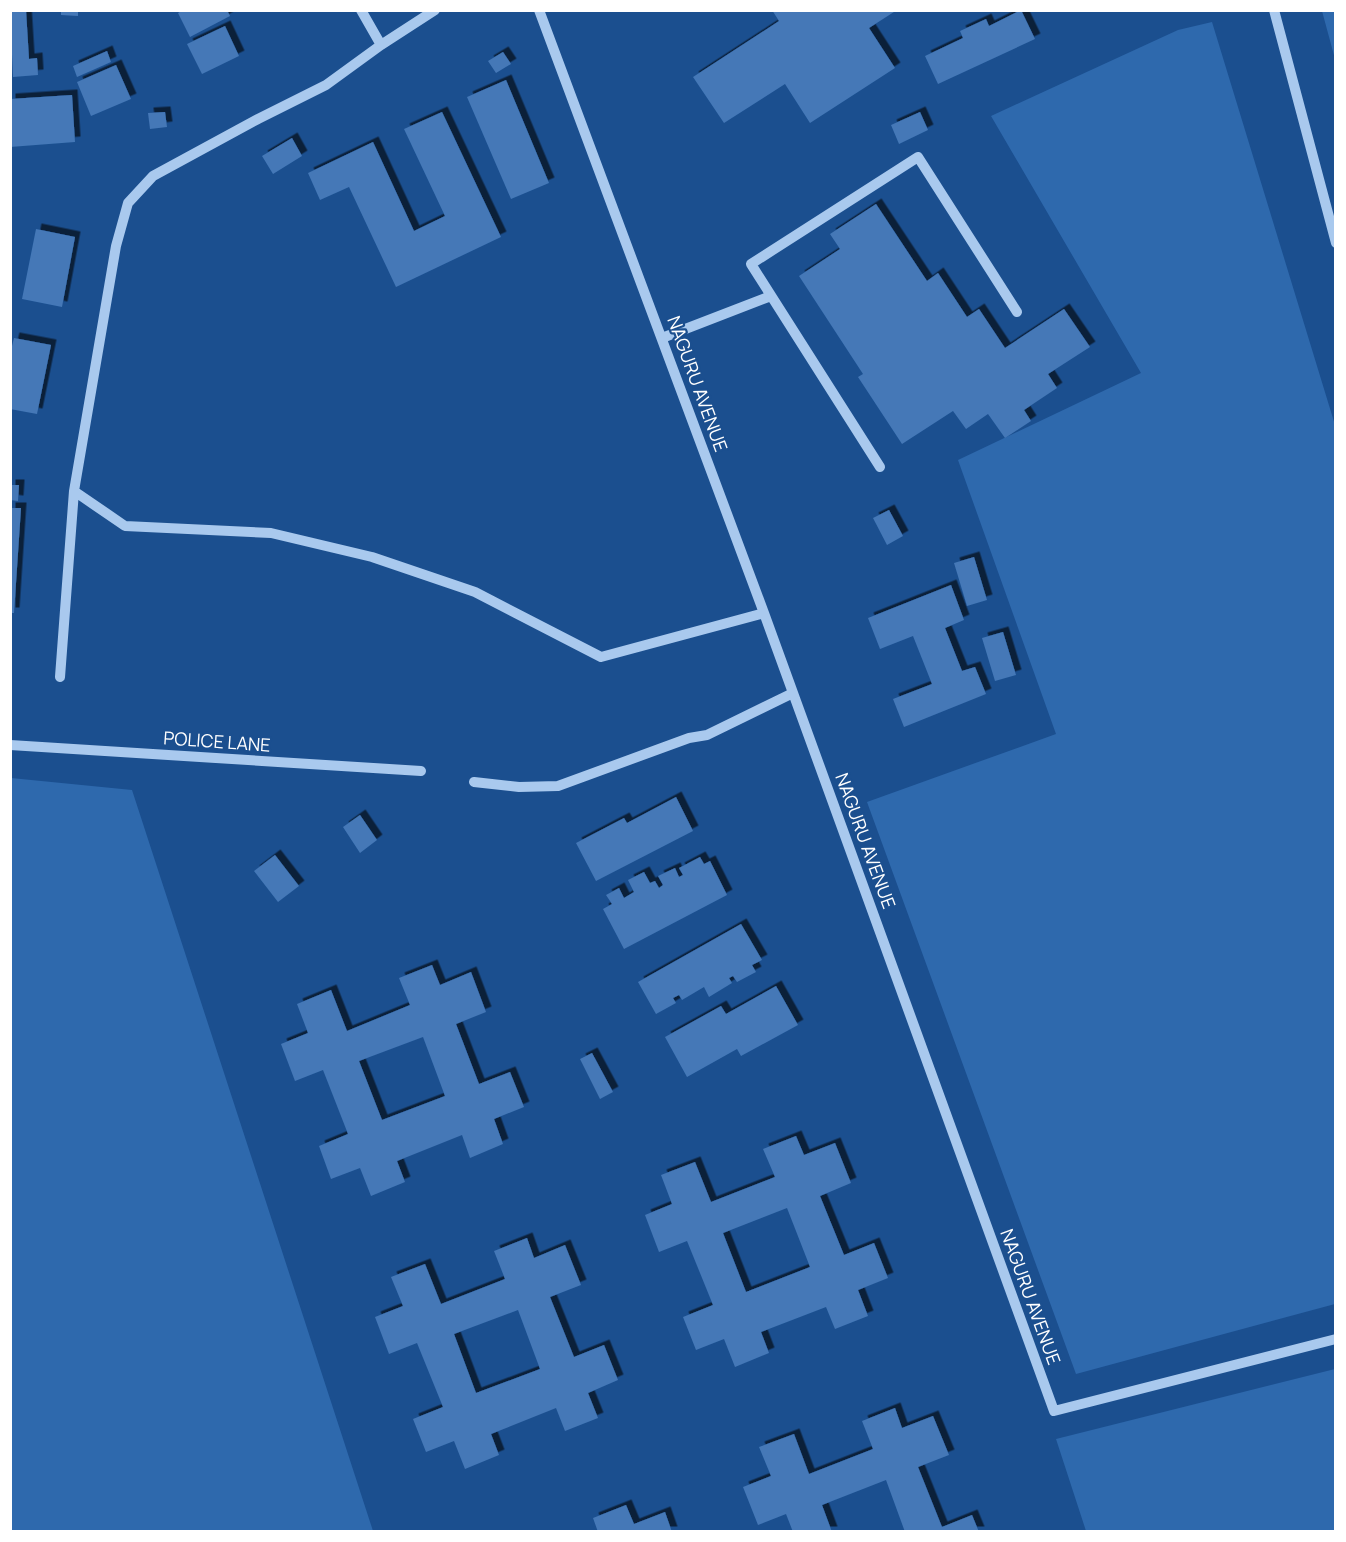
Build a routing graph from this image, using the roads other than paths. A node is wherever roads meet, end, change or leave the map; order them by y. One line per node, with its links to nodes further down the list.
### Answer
1 (361, 10): 5 (street)
2 (435, 10): 5 (street)
3 (538, 10): 9 (street, NAGURU AVENUE)
4 (1274, 10): 6 (street)
5 (381, 45): 11 (street)
6 (1335, 243)
7 (771, 296): 8 (street); 9 (street); 10 (street)
8 (1017, 312)
9 (662, 338): 12 (street, NAGURU AVENUE)
10 (880, 467)
11 (74, 492): 12 (street); 13 (street)
12 (764, 612): 14 (street, NAGURU AVENUE)
13 (60, 677)
14 (794, 693): 17 (street); 18 (street, NAGURU AVENUE)
15 (10, 745): 16 (street, POLICE LANE)
16 (421, 771)
17 (474, 782)
18 (1335, 1339)

